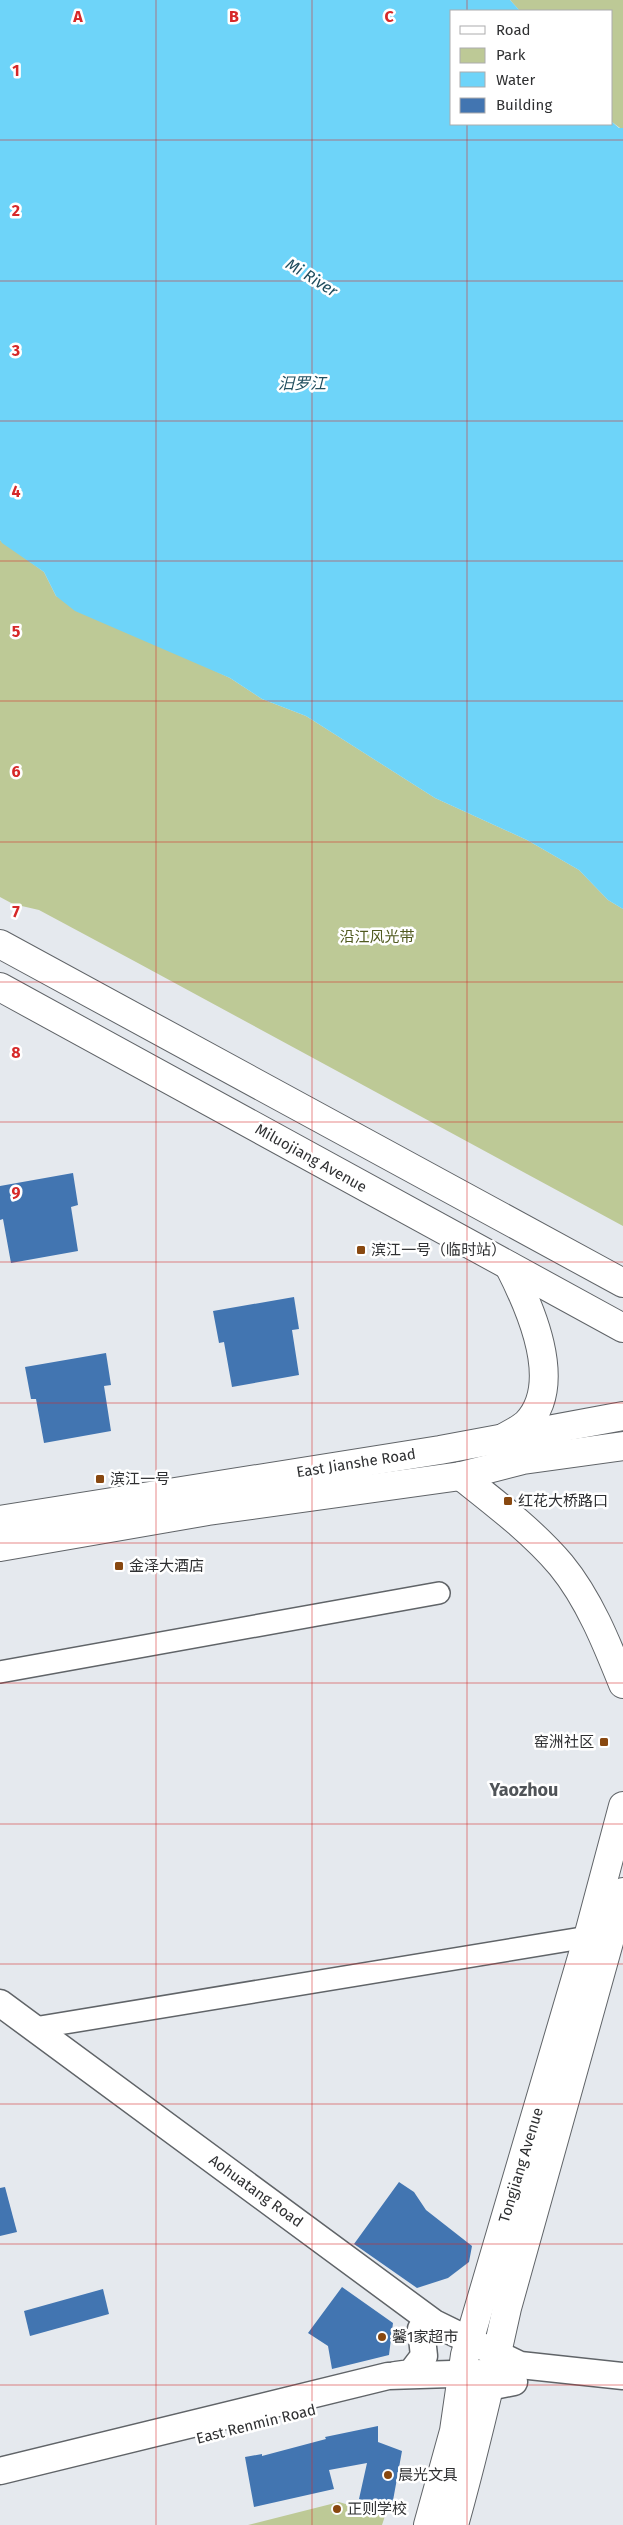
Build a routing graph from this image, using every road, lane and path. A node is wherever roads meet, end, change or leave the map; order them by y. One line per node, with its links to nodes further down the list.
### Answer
1 (0, 944): 4 (main road)
2 (0, 987): 3 (main road, Miluojiang Avenue)
3 (509, 1266): 5 (main road, Miluojiang Avenue); 7 (main road)
4 (623, 1283)
5 (623, 1328)
6 (623, 1416): 7 (main road, East Jianshe Road)
7 (504, 1438): 10 (main road, East Jianshe Road)
8 (623, 1446): 9 (main road, East Jianshe Road)
9 (461, 1476): 11 (main road, East Jianshe Road); 14 (main road)
10 (0, 1520)
11 (0, 1547)
12 (439, 1593): 13 (street)
13 (0, 1672)
14 (623, 1684)
15 (623, 1806): 17 (main road, Tongjiang Avenue)
16 (623, 1892): 17 (main road, Tongjiang Avenue)
17 (599, 1940): 20 (street); 22 (main road, Tongjiang Avenue); 23 (main road, Tongjiang Avenue)
18 (0, 2003): 20 (street, Aohuatang Road)
19 (0, 2025): 21 (street)
20 (34, 2028): 22 (street, Aohuatang Road)
21 (421, 2329): 22 (street); 24 (street)
22 (464, 2365): 23 (street, East Renmin Road); 23 (street); 24 (street, East Renmin Road); 28 (street, East Renmin Road); 29 (main road, Tongjiang Avenue)
23 (502, 2372): 25 (street); 26 (street); 30 (main road, Tongjiang Avenue)
24 (388, 2376): 27 (street, East Renmin Road)
25 (623, 2376)
26 (623, 2392)
27 (0, 2471)
28 (0, 2488)
29 (428, 2525)
30 (454, 2525)

